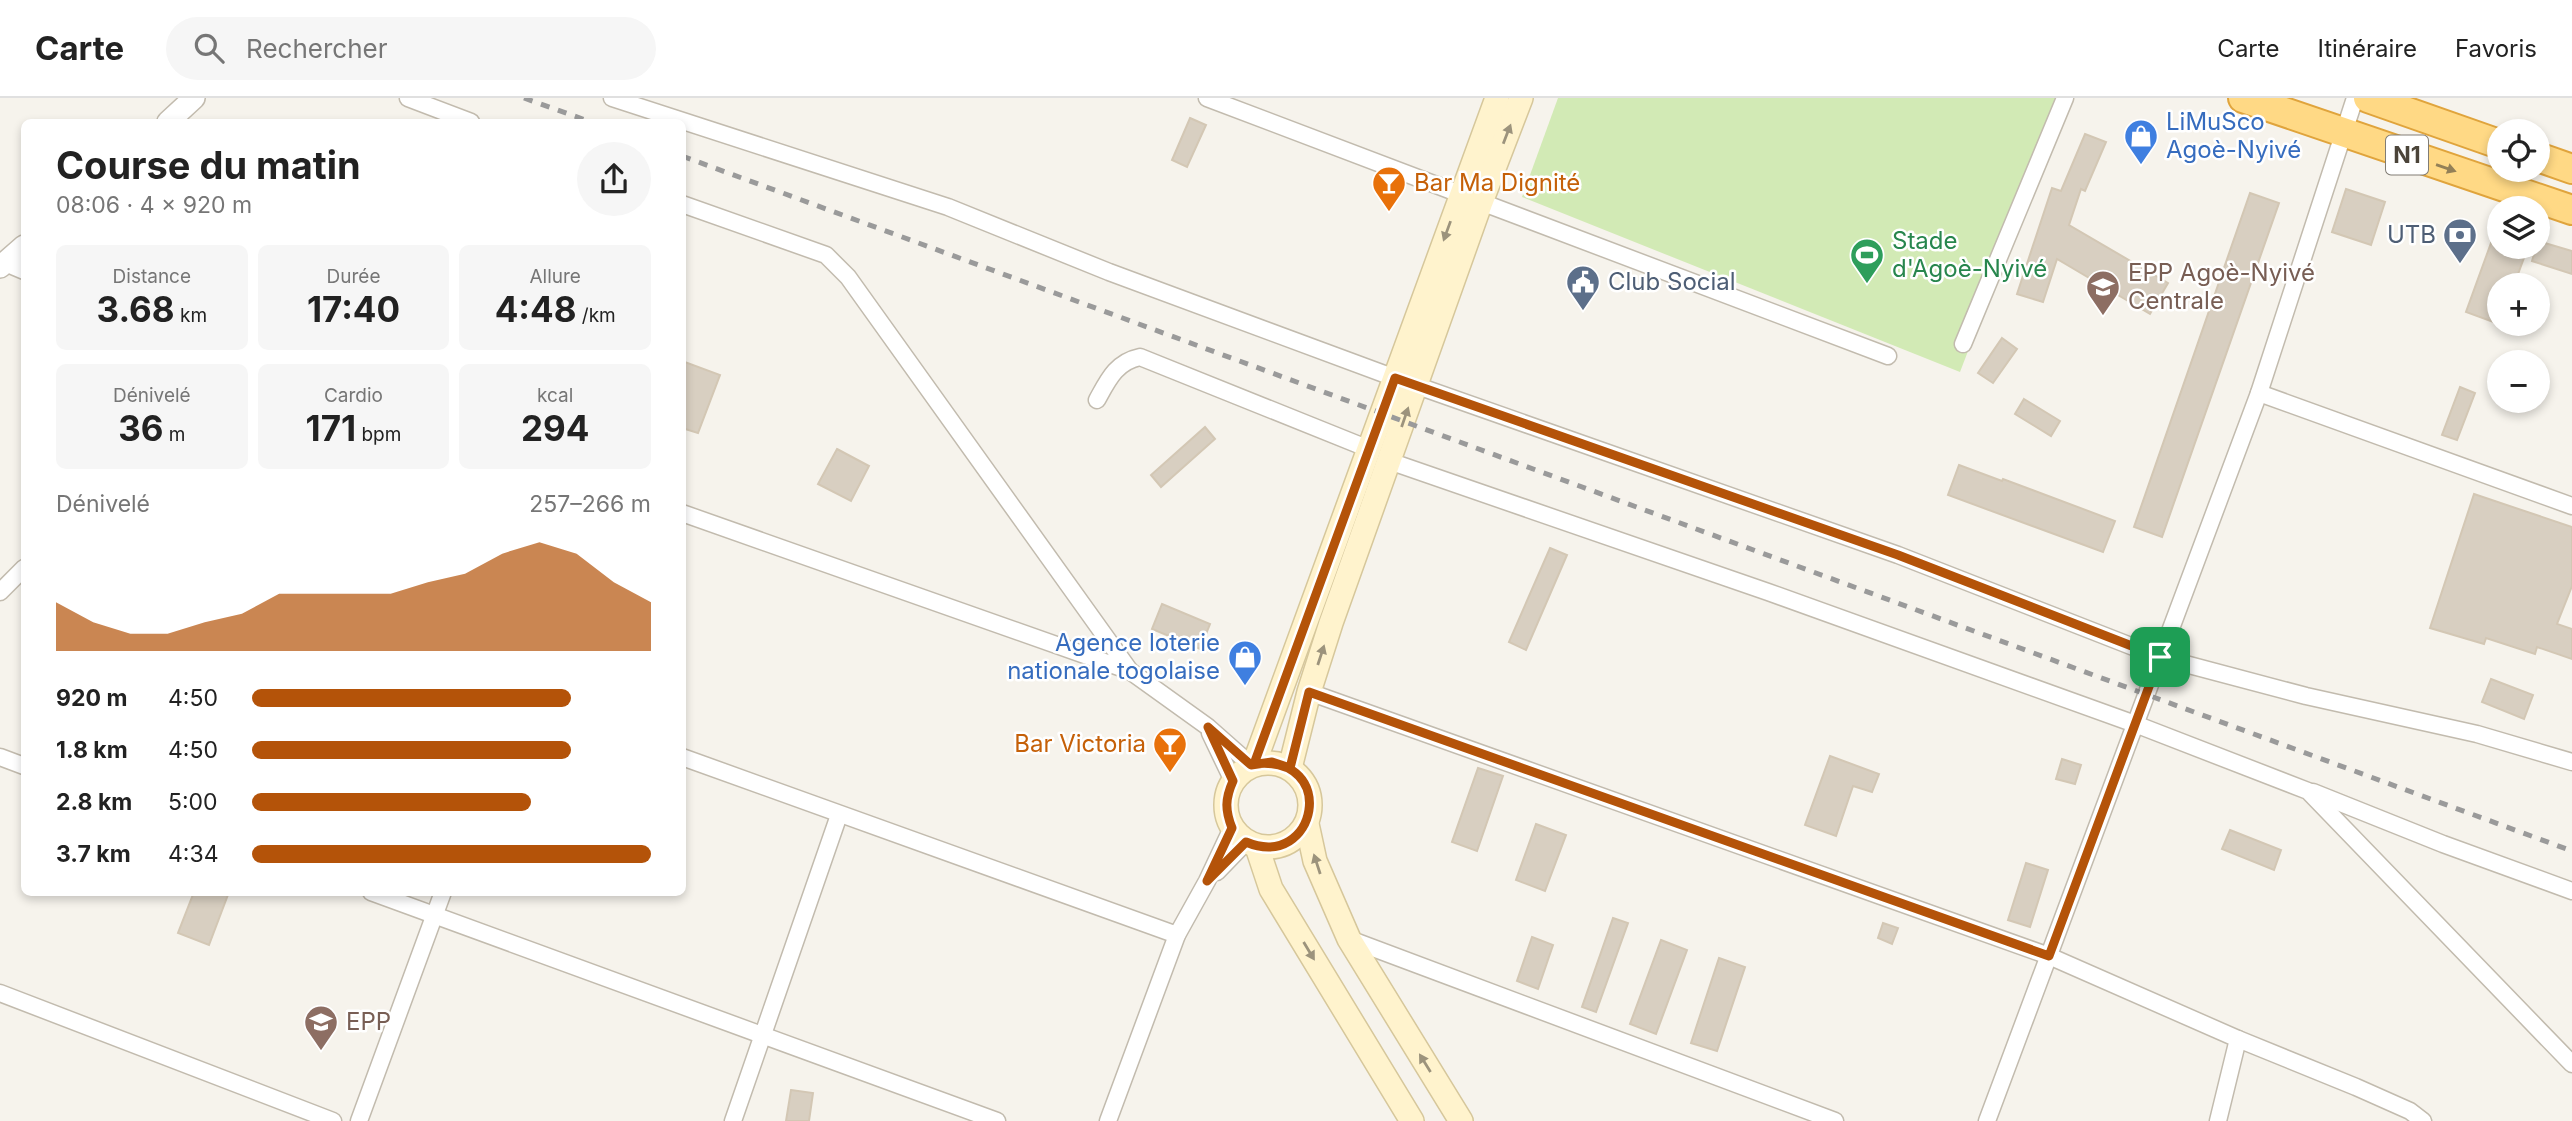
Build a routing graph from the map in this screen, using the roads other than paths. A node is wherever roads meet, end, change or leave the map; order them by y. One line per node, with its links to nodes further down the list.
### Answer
1 (194, 98): 11 (street)
2 (408, 98): 12 (street)
3 (612, 98): 13 (street)
4 (1206, 98): 19 (street)
5 (1497, 98): 19 (main road)
6 (1521, 98): 19 (main road, one-way to 6)
7 (2065, 98): 24 (street)
8 (2243, 98): 15 (highway, N1)
9 (2355, 98): 15 (street)
10 (2368, 98): 16 (highway, N1)
11 (171, 119)
12 (463, 119)
13 (677, 119)
14 (686, 122): 26 (street)
15 (2345, 134): 21 (highway, N1, one-way to 21); 27 (street)
16 (2487, 140)
17 (2550, 161): 18 (highway)
18 (2572, 169)
19 (1471, 198): 25 (street); 26 (main road)
20 (686, 208): 36 (street)
21 (2572, 210)
22 (21, 250): 23 (street)
23 (10, 267)
24 (1963, 344)
25 (1888, 356)
26 (1406, 381): 29 (main road); 30 (main road, one-way to 26); 35 (street)
27 (2259, 393): 31 (street); 35 (street)
28 (1097, 400): 29 (street)
29 (1369, 449): 44 (main road)
30 (1389, 461): 37 (main road, one-way to 30); 38 (street)
31 (2572, 506)
32 (686, 514): 36 (street)
33 (21, 571): 34 (street)
34 (0, 592)
35 (2160, 657): 38 (street); 42 (street)
36 (1130, 671): 39 (street)
37 (1309, 692): 45 (main road); 57 (street)
38 (2135, 724): 47 (street); 57 (street)
39 (1208, 727): 44 (street); 46 (street)
40 (0, 757): 43 (street)
41 (686, 758): 48 (street)
42 (2572, 762)
43 (21, 765)
44 (1252, 765): 45 (main road); 46 (main road)
45 (1290, 768): 49 (main road)
46 (1233, 781): 50 (main road)
47 (2308, 790): 51 (street); 61 (street)
48 (839, 815): 55 (street); 59 (street)
49 (1307, 824): 50 (main road); 56 (main road, one-way to 49)
50 (1245, 839): 55 (street); 67 (main road, one-way to 67)
51 (2572, 891)
52 (382, 896): 54 (street)
53 (441, 896): 54 (street)
54 (434, 915): 59 (street); 63 (street)
55 (1177, 934): 66 (street)
56 (1349, 939): 68 (main road, one-way to 56); 69 (street)
57 (2049, 956): 60 (street); 70 (street)
58 (0, 993): 62 (street)
59 (763, 1035): 64 (street); 65 (street)
60 (2238, 1039): 71 (street); 72 (street)
61 (2572, 1064)
62 (333, 1121)
63 (359, 1121)
64 (733, 1121)
65 (997, 1121)
66 (1108, 1121)
67 (1412, 1121)
68 (1461, 1121)
69 (1835, 1121)
70 (1987, 1121)
71 (2218, 1121)
72 (2423, 1121)

